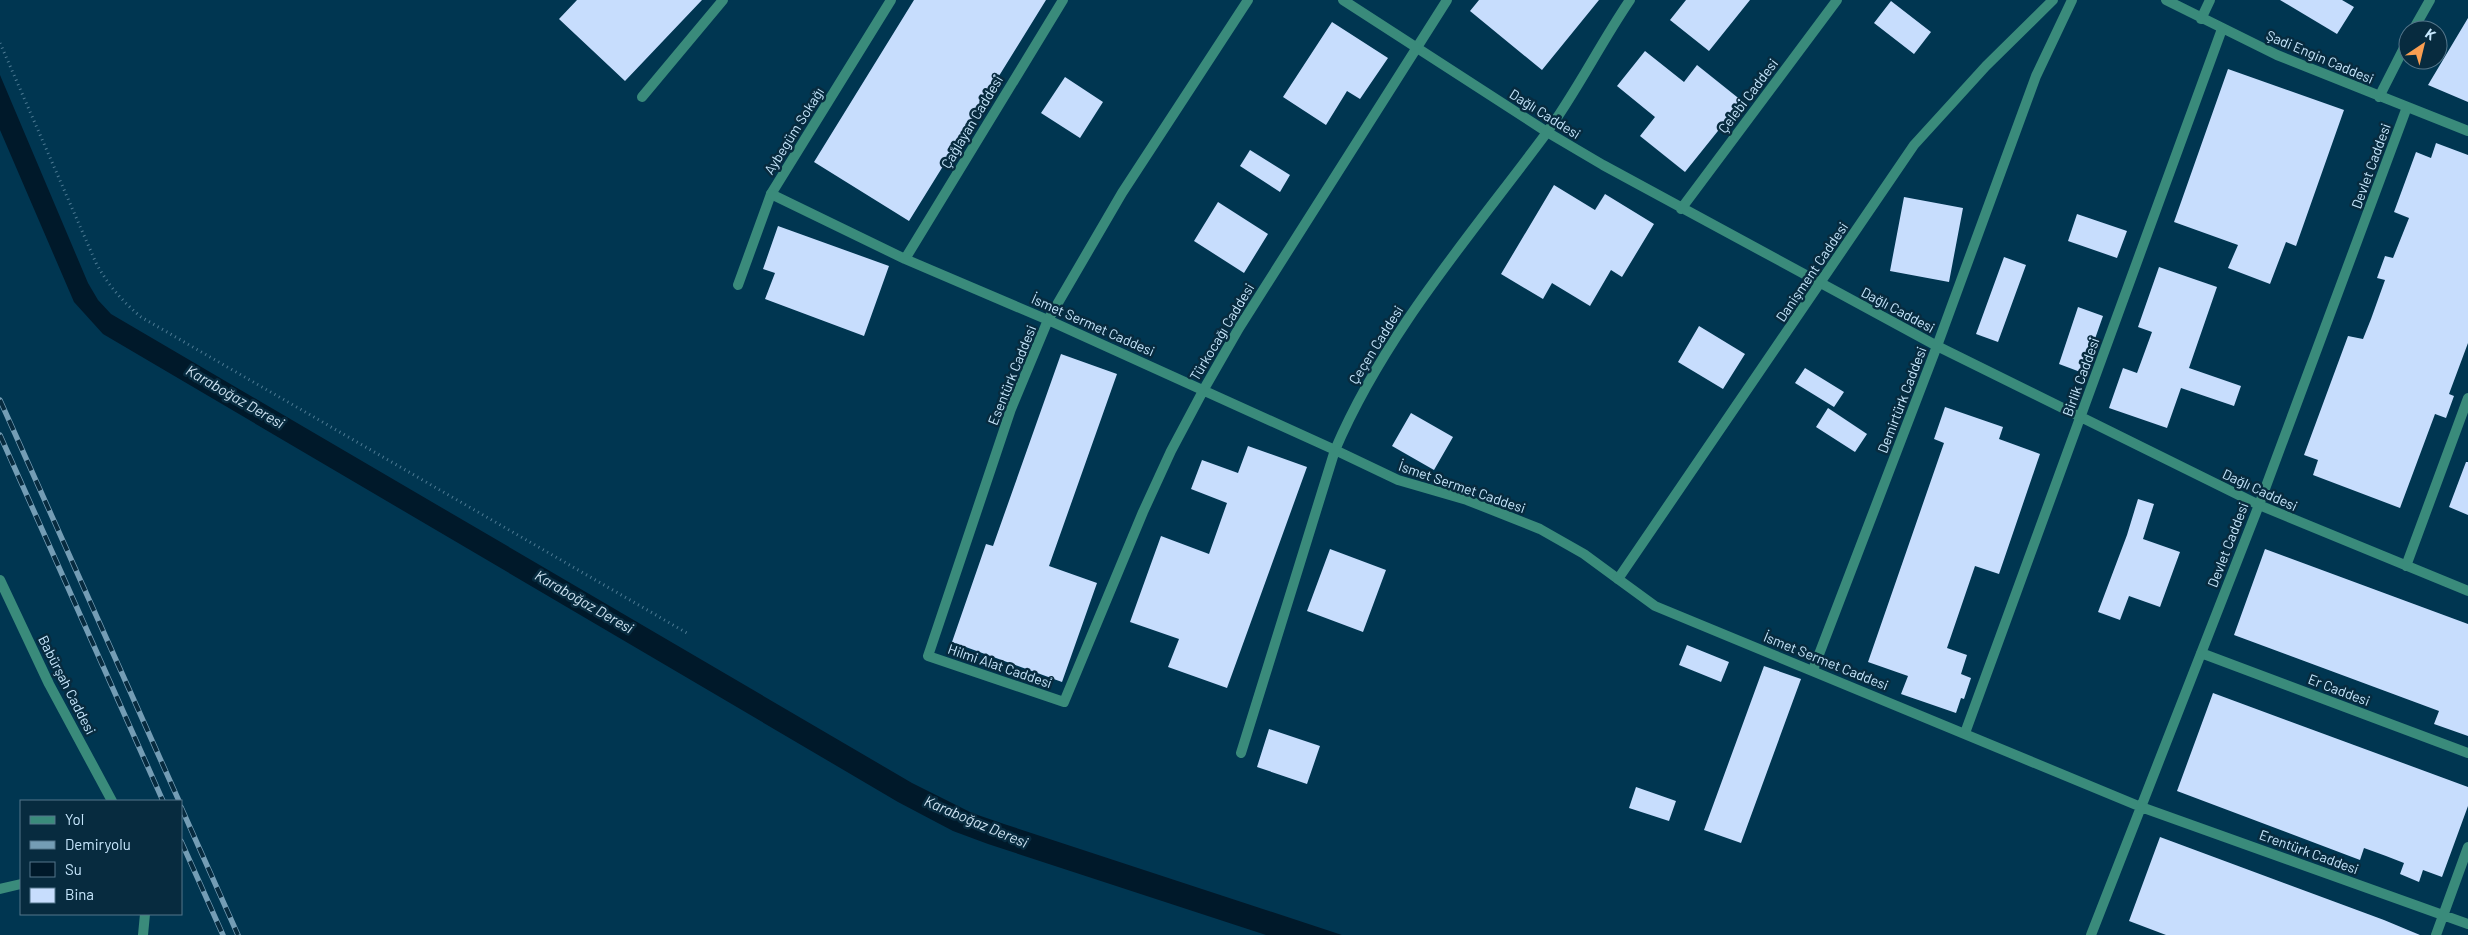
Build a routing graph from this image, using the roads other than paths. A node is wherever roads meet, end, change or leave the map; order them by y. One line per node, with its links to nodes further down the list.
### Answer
1 (723, 0): 20 (street)
2 (891, 0): 24 (street, Aybegüm Sokağı)
3 (1064, 0): 26 (street, Çağlayan Caddesi)
4 (1248, 0): 29 (street, Esentürk Caddesi)
5 (1344, 0): 17 (street, Dağlı Caddesi)
6 (1447, 0): 17 (street, Türkocağı Caddesi)
7 (1630, 0): 23 (street, Çeçen Caddesi)
8 (1837, 0): 25 (street, Çelebi Caddesi)
9 (2053, 0): 27 (street, Danişment Caddesi)
10 (2072, 0): 30 (street, Demirtürk Caddesi)
11 (2166, 0): 14 (street, Şadi Engin Caddesi)
12 (2210, 0): 14 (street)
13 (2430, 0): 15 (street)
14 (2201, 19): 16 (street, Şadi Engin Caddesi)
15 (2419, 20)
16 (2222, 29): 19 (street, Şadi Engin Caddesi); 33 (street, Birlik Caddesi)
17 (1416, 46): 23 (street, Dağlı Caddesi); 31 (street, Türkocağı Caddesi)
18 (2398, 59): 19 (street)
19 (2379, 96): 21 (street, Şadi Engin Caddesi)
20 (642, 97)
21 (2408, 107): 22 (street, Şadi Engin Caddesi); 35 (street, Devlet Caddesi)
22 (2468, 130)
23 (1547, 132): 25 (street, Dağlı Caddesi); 34 (street, Çeçen Caddesi)
24 (771, 194): 26 (street, İsmet Sermet Caddesi); 28 (street, Aybegüm Sokağı)
25 (1681, 209): 27 (street, Dağlı Caddesi)
26 (905, 259): 29 (street, İsmet Sermet Caddesi)
27 (1820, 284): 30 (street, Dağlı Caddesi); 37 (street, Danişment Caddesi)
28 (738, 285)
29 (1048, 320): 31 (street, İsmet Sermet Caddesi); 41 (street, Esentürk Caddesi)
30 (1937, 346): 33 (street, Dağlı Caddesi); 42 (street, Demirtürk Caddesi)
31 (1204, 389): 34 (street, İsmet Sermet Caddesi); 43 (street, Türkocağı Caddesi)
32 (2468, 398): 36 (street)
33 (2081, 417): 35 (street, Dağlı Caddesi); 44 (street, Birlik Caddesi)
34 (1335, 450): 37 (street, İsmet Sermet Caddesi); 45 (street, Çeçen Caddesi)
35 (2259, 506): 36 (street, Dağlı Caddesi); 40 (street, Devlet Caddesi)
36 (2406, 566): 39 (street, Dağlı Caddesi)
37 (1618, 579): 42 (street, İsmet Sermet Caddesi)
38 (0, 580): 47 (street, Babürşah Caddesi)
39 (2468, 591)
40 (2201, 653): 46 (street, Er Caddesi); 48 (street, Devlet Caddesi)
41 (928, 656): 43 (street, Hilmi Alat Caddesi)
42 (1813, 670): 44 (street, İsmet Sermet Caddesi)
43 (1064, 702)
44 (1965, 734): 48 (street, İsmet Sermet Caddesi)
45 (1241, 753)
46 (2468, 753)
47 (111, 800)
48 (2141, 807): 53 (street, Erentürk Caddesi); 56 (street, Devlet Caddesi)
49 (2468, 847): 53 (street)
50 (20, 884): 51 (street)
51 (0, 889)
52 (145, 915): 55 (street)
53 (2444, 915): 54 (street, Erentürk Caddesi); 57 (street)
54 (2468, 924)
55 (143, 935)
56 (2091, 935)
57 (2436, 935)

